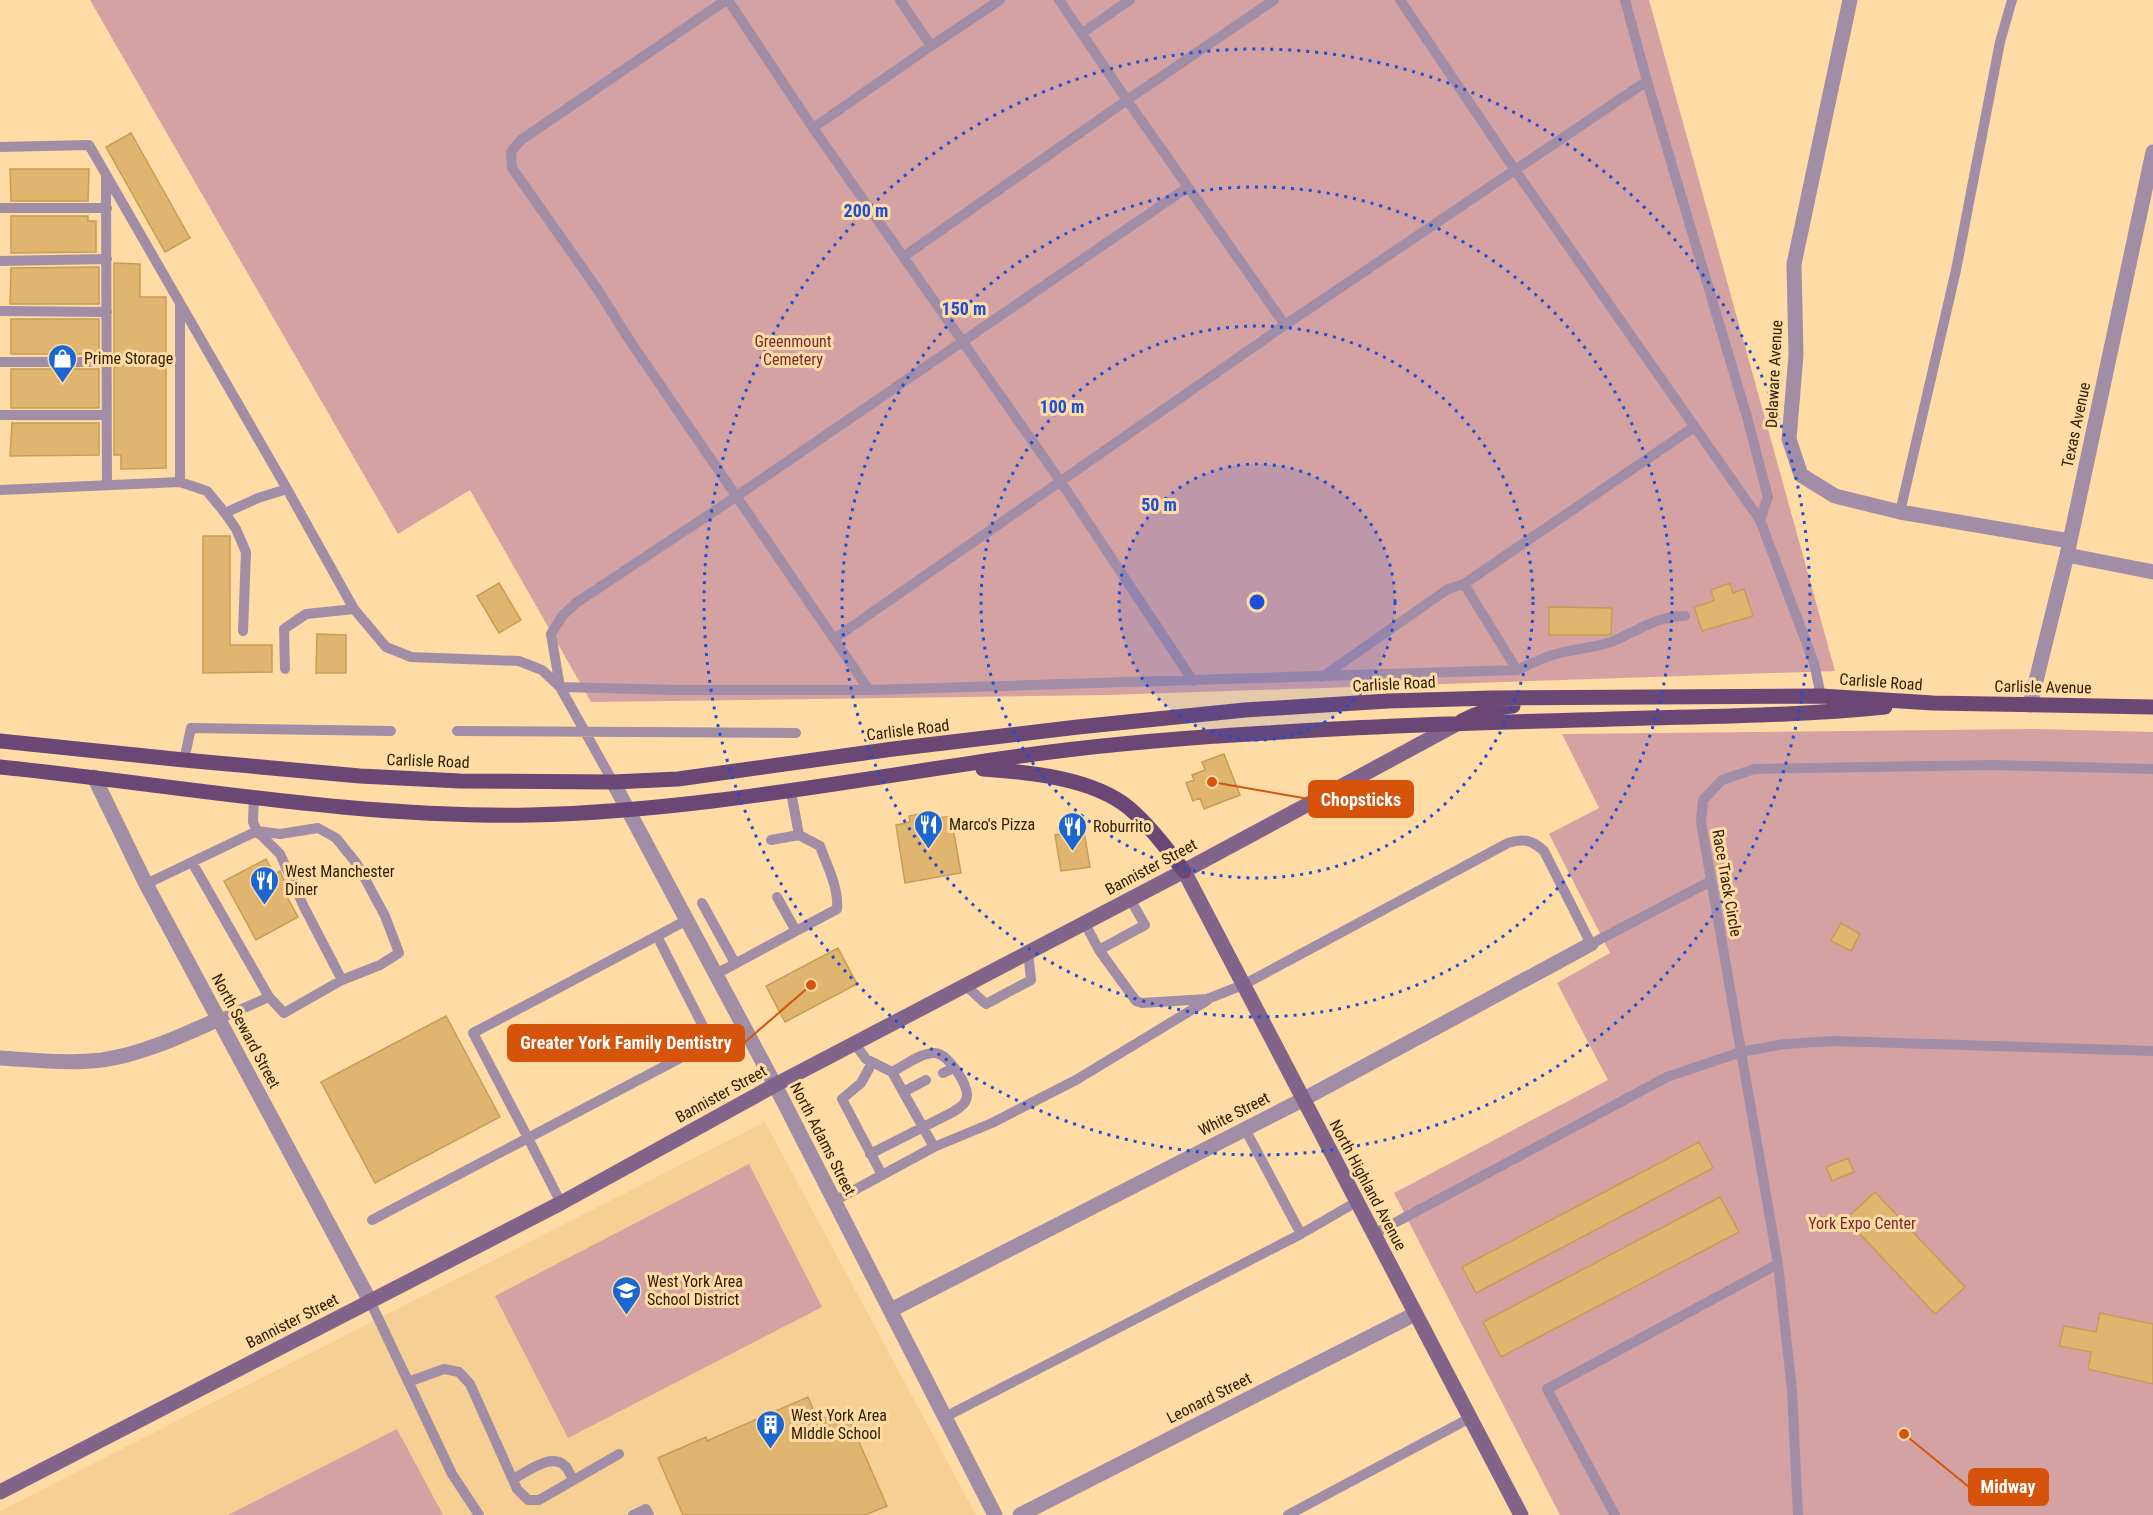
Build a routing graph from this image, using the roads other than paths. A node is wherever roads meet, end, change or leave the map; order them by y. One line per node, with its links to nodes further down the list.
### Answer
1 (727, 0): 15 (lane); 41 (lane)
2 (900, 0): 12 (lane)
3 (1000, 0): 12 (lane)
4 (1059, 0): 11 (lane)
5 (1130, 0): 11 (lane)
6 (1274, 0): 14 (lane)
7 (1400, 0): 18 (lane)
8 (1625, 0): 13 (lane)
9 (1850, 0): 42 (street, Delaware Avenue)
10 (2012, 0): 42 (lane)
11 (1082, 33): 14 (lane)
12 (931, 46): 15 (lane)
13 (1647, 81): 18 (lane); 44 (lane)
14 (1127, 100): 20 (lane); 23 (lane)
15 (813, 128): 23 (lane)
16 (0, 147): 19 (lane)
17 (2153, 152): 45 (street, Texas Avenue)
18 (1515, 170): 29 (lane); 35 (lane)
19 (106, 176): 22 (lane); 26 (lane)
20 (1188, 187): 29 (lane); 30 (lane)
21 (0, 208): 22 (lane)
22 (106, 208): 24 (lane)
23 (903, 257): 30 (lane)
24 (106, 259): 25 (lane); 28 (lane)
25 (0, 261)
26 (180, 302): 36 (lane); 39 (lane)
27 (0, 311): 28 (lane)
28 (107, 312): 32 (lane)
29 (1285, 325): 37 (lane)
30 (962, 342): 37 (lane); 41 (lane)
31 (0, 362): 32 (lane)
32 (107, 362): 34 (lane)
33 (0, 415): 34 (lane)
34 (107, 415): 38 (lane)
35 (1694, 427): 44 (lane); 47 (lane)
36 (180, 482): 38 (lane); 43 (lane)
37 (1061, 482): 51 (lane); 55 (lane)
38 (107, 485): 40 (lane)
39 (287, 489): 43 (lane); 48 (lane)
40 (0, 490)
41 (737, 496): 51 (lane); 56 (lane)
42 (1900, 512): 45 (street, Delaware Avenue)
43 (225, 513): 50 (lane)
44 (1760, 520): 58 (lane)
45 (2069, 548): 46 (street, Delaware Avenue); 61 (street, Texas Avenue)
46 (2153, 572)
47 (1464, 584): 53 (lane); 54 (lane)
48 (354, 609): 52 (lane); 56 (lane)
49 (1685, 616): 53 (lane)
50 (243, 631)
51 (834, 639): 57 (lane)
52 (285, 669)
53 (1517, 670): 54 (lane)
54 (1322, 677): 55 (lane)
55 (1193, 681): 57 (lane)
56 (560, 687): 57 (lane); 66 (lane)
57 (869, 690)
58 (1821, 696): 59 (main road, Carlisle Road); 60 (main road, Carlisle Road)
59 (1609, 698): 63 (main road); 74 (main road, Carlisle Road)
60 (1933, 703): 61 (main road, Carlisle Avenue); 63 (main road, Carlisle Road)
61 (2030, 705): 62 (main road, Carlisle Avenue)
62 (2153, 707)
63 (1457, 724): 71 (main road, Carlisle Road); 82 (street, Bannister Street)
64 (391, 731): 69 (lane)
65 (457, 731): 66 (lane)
66 (585, 731): 67 (lane); 74 (lane)
67 (796, 733)
68 (0, 741): 69 (main road, Carlisle Road)
69 (184, 760): 74 (main road, Carlisle Road)
70 (0, 767): 73 (main road, Carlisle Road)
71 (950, 767): 75 (main road, Carlisle Road); 82 (main road)
72 (2153, 769): 83 (lane, Race Track Circle)
73 (94, 777): 76 (main road, Carlisle Road); 84 (street, North Seward Street)
74 (613, 782): 77 (street, North Adams Street)
75 (791, 792): 77 (main road, Carlisle Road); 79 (lane)
76 (254, 796): 77 (main road, Carlisle Road); 78 (lane)
77 (629, 810): 90 (street, North Adams Street)
78 (258, 831): 81 (lane); 98 (lane); 98 (lane)
79 (799, 835): 80 (lane); 91 (lane)
80 (771, 840)
81 (193, 864): 84 (lane); 101 (lane)
82 (1184, 871): 86 (street, Bannister Street); 100 (street, North Highland Avenue)
83 (1711, 881): 93 (lane); 108 (lane, Race Track Circle)
84 (146, 884): 103 (street, North Seward Street)
85 (777, 897): 91 (lane)
86 (1130, 899): 89 (street, Bannister Street); 94 (lane)
87 (702, 903): 88 (lane)
88 (711, 920): 90 (lane); 96 (lane)
89 (1084, 922): 94 (lane); 95 (street, Bannister Street)
90 (690, 925): 92 (lane); 97 (street, North Adams Street)
91 (796, 931): 96 (lane)
92 (657, 936): 105 (lane); 120 (lane)
93 (1591, 944): 100 (lane); 117 (street, White Street)
94 (1099, 950): 102 (lane)
95 (1028, 951): 99 (street, Bannister Street); 99 (lane)
96 (735, 963): 97 (lane)
97 (716, 974): 104 (street, North Adams Street)
98 (342, 980): 101 (lane)
99 (965, 984): 106 (street, Bannister Street)
100 (1243, 985): 102 (lane); 117 (street, North Highland Avenue)
101 (269, 997): 103 (lane)
102 (1211, 998): 121 (lane)
103 (219, 1019): 109 (street); 131 (street, North Seward Street)
104 (743, 1025): 105 (lane); 115 (street, North Adams Street)
105 (711, 1042): 120 (lane)
106 (854, 1043): 110 (lane); 115 (street, Bannister Street)
107 (2153, 1051): 108 (lane)
108 (1741, 1052): 129 (lane); 130 (lane, Race Track Circle)
109 (0, 1058)
110 (872, 1063): 112 (lane); 122 (lane)
111 (954, 1068): 112 (lane); 113 (lane); 118 (lane)
112 (892, 1072): 116 (lane)
113 (943, 1073)
114 (926, 1080): 116 (lane)
115 (775, 1085): 124 (street, North Adams Street); 126 (street, Bannister Street)
116 (903, 1092): 118 (lane)
117 (1302, 1100): 119 (street, White Street); 125 (street, North Highland Avenue)
118 (922, 1127): 121 (lane); 122 (lane)
119 (1245, 1129): 128 (lane); 132 (street, White Street)
120 (528, 1138): 126 (lane); 127 (lane)
121 (934, 1146): 123 (lane)
122 (870, 1154): 123 (lane)
123 (882, 1175): 124 (lane)
124 (834, 1201): 132 (street, North Adams Street)
125 (1358, 1202): 128 (lane); 129 (street, North Highland Avenue)
126 (561, 1203): 131 (street, Bannister Street)
127 (372, 1220)
128 (1301, 1234): 135 (lane)
129 (1374, 1234): 133 (street, North Highland Avenue)
130 (1778, 1264): 148 (lane); 149 (lane, Race Track Circle)
131 (370, 1301): 134 (lane); 140 (street, Bannister Street)
132 (891, 1310): 135 (street, North Adams Street)
133 (1415, 1314): 136 (street, North Highland Avenue); 145 (street, Leonard Street)
134 (408, 1382): 138 (lane); 141 (lane)
135 (945, 1417): 144 (street, North Adams Street)
136 (1470, 1418): 146 (lane); 147 (street, North Highland Avenue)
137 (619, 1454): 139 (lane)
138 (513, 1479): 139 (lane); 139 (lane)
139 (573, 1480)
140 (0, 1492)
141 (479, 1515)
142 (633, 1515): 143 (lane)
143 (649, 1515)
144 (994, 1515)
145 (1020, 1515)
146 (1288, 1515)
147 (1521, 1515)
148 (1615, 1515)
149 (1798, 1515)

